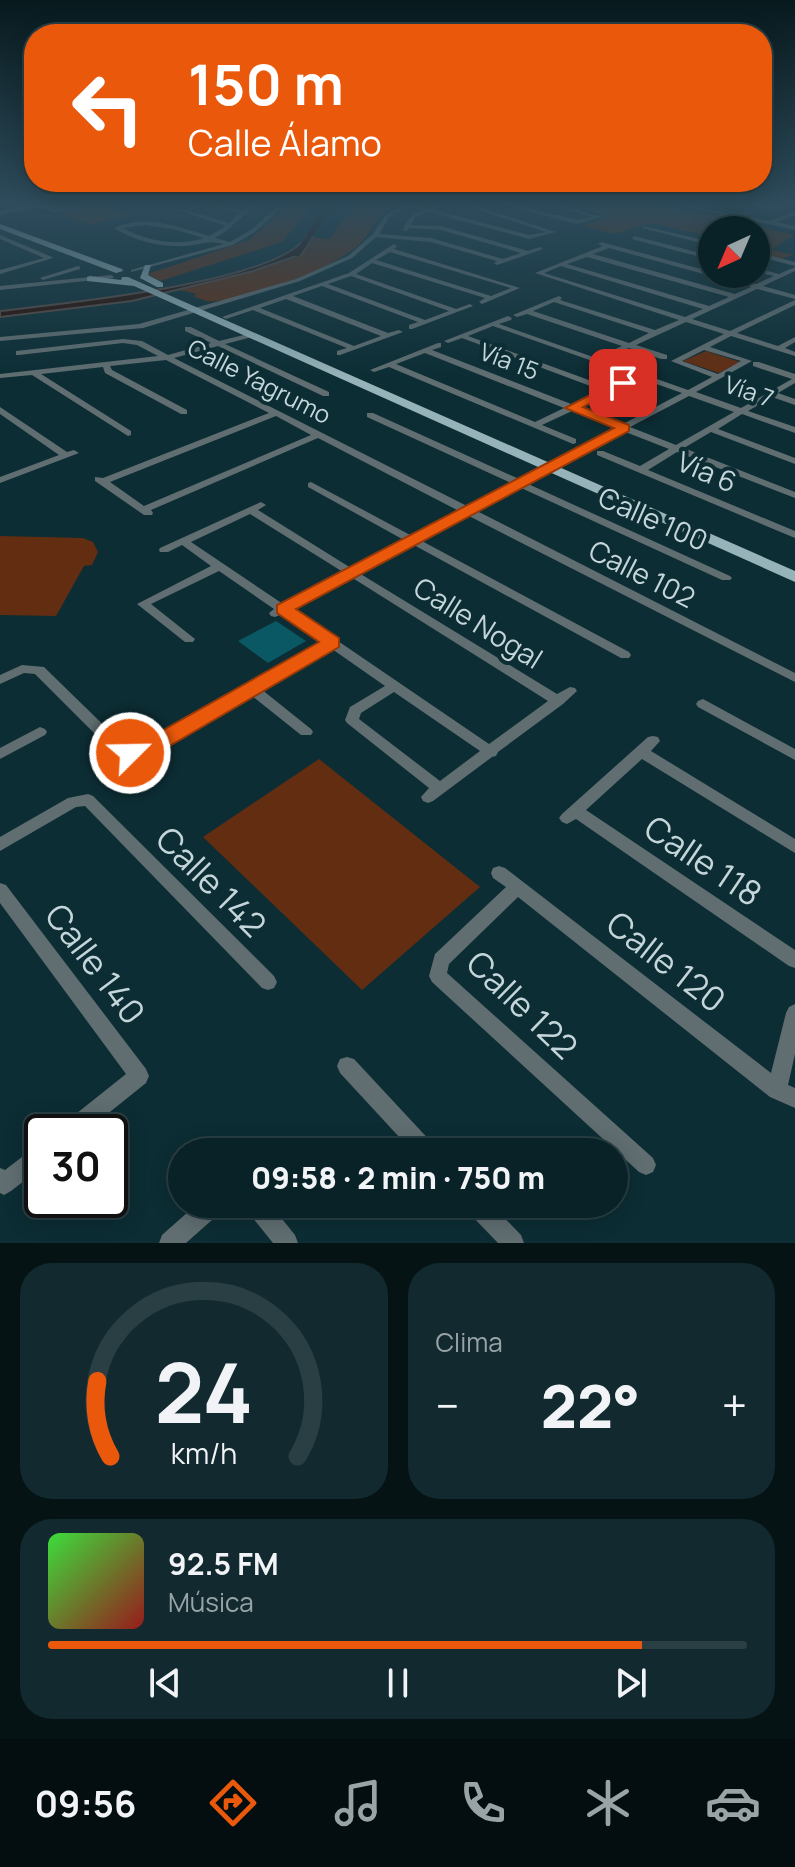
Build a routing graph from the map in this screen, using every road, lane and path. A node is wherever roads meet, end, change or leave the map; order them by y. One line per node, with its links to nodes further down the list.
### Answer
1 (35, 262): 20 (street)
2 (81, 262): 14 (main road)
3 (85, 262): 24 (main road)
4 (166, 262): 17 (street)
5 (340, 262): 34 (street)
6 (373, 262): 22 (street)
7 (378, 262): 38 (street)
8 (436, 262): 38 (street)
9 (500, 262): 15 (street)
10 (565, 262): 13 (street)
11 (615, 262): 36 (street)
12 (667, 262): 21 (street)
13 (560, 264): 44 (street); 51 (street)
14 (89, 265): 24 (main road); 26 (main road)
15 (490, 265)
16 (0, 267): 20 (street)
17 (148, 267): 24 (street); 33 (main road)
18 (795, 267): 25 (street)
19 (78, 268): 20 (street)
20 (13, 269)
21 (698, 271)
22 (351, 274): 28 (street); 47 (street)
23 (770, 274): 25 (street)
24 (122, 275): 26 (street); 29 (main road); 33 (main road)
25 (780, 276): 27 (street)
26 (90, 279): 29 (main road); 30 (street)
27 (770, 281)
28 (324, 285): 37 (street); 52 (street)
29 (142, 287): 33 (main road)
30 (0, 288)
31 (755, 288): 36 (street)
32 (760, 288): 39 (street)
33 (161, 289): 45 (main road)
34 (269, 289): 37 (street); 45 (street)
35 (566, 295): 40 (street)
36 (735, 296): 44 (street)
37 (289, 297): 43 (street); 60 (street)
38 (491, 298): 41 (street)
39 (795, 299): 46 (street)
40 (554, 300): 48 (street); 57 (street)
41 (482, 302)
42 (470, 306): 47 (street)
43 (255, 308): 50 (street); 69 (street)
44 (709, 308): 51 (street)
45 (202, 310): 50 (main road); 59 (main road); 62 (street)
46 (780, 310): 49 (street); 58 (street)
47 (456, 311): 52 (street)
48 (526, 311): 53 (street); 67 (street)
49 (795, 314)
50 (226, 317): 108 (main road)
51 (684, 320): 57 (street); 58 (street)
52 (424, 322): 54 (street)
53 (493, 324): 61 (street); 77 (street, Vía 7)
54 (412, 327)
55 (188, 329): 65 (street)
56 (399, 332): 60 (street)
57 (656, 333): 67 (street)
58 (730, 334): 68 (street); 70 (street)
59 (249, 335): 65 (street); 108 (main road)
60 (388, 336): 69 (street)
61 (462, 336): 64 (street); 87 (street)
62 (0, 339)
63 (795, 339): 70 (street)
64 (448, 341)
65 (221, 344): 75 (street); 89 (street)
66 (438, 345): 71 (street, Vía 15)
67 (629, 345): 76 (street); 77 (street)
68 (702, 347): 85 (street); 85 (street)
69 (353, 348): 73 (street)
70 (778, 349): 74 (street)
71 (425, 350): 78 (street, Vía 15); 92 (street, Vía 15)
72 (20, 352): 75 (street, Calle Yagrumo)
73 (340, 353)
74 (795, 354)
75 (168, 357): 80 (street); 96 (street, Calle Yagrumo)
76 (664, 357)
77 (597, 360): 83 (street, Vía 7)
78 (389, 364): 81 (street, Vía 15); 98 (street, Vía 15)
79 (756, 364): 86 (street)
80 (106, 365): 82 (street); 95 (street)
81 (374, 370)
82 (33, 372): 84 (street); 102 (street)
83 (639, 375): 87 (street); 88 (street, Vía 7)
84 (0, 376)
85 (720, 377): 88 (street)
86 (795, 378): 90 (street)
87 (608, 390): 92 (street)
88 (689, 393): 94 (street, Vía 7); 99 (street)
89 (326, 394)
90 (771, 394): 91 (street); 94 (street)
91 (795, 402)
92 (572, 408): 98 (street); 99 (street, Vía 15)
93 (0, 410): 110 (street)
94 (742, 411): 100 (street); 101 (street, Vía 7)
95 (184, 412)
96 (277, 413): 103 (street, Calle Yagrumo); 103 (street)
97 (370, 415): 111 (street, Calle 100)
98 (535, 425): 104 (street, Vía 15)
99 (625, 428): 105 (street, Vía 6); 108 (street)
100 (711, 429): 105 (street); 107 (street, Vía 7)
101 (795, 430)
102 (128, 433)
103 (318, 435): 114 (street, Calle Yagrumo)
104 (573, 441)
105 (678, 449): 109 (street); 113 (street, Vía 6)
106 (600, 453): 109 (street, Vía 6)
107 (795, 461)
108 (553, 465): 111 (street); 120 (main road); 122 (main road)
109 (640, 470): 115 (street, Vía 6)
110 (0, 480)
111 (517, 484): 114 (street); 123 (street, Calle 100)
112 (311, 485): 117 (street)
113 (795, 495)
114 (468, 511): 117 (street); 128 (street, Calle 102)
115 (795, 535)
116 (183, 541): 118 (street); 119 (street); 121 (street, Calle Nogal)
117 (412, 541): 121 (street); 127 (street)
118 (164, 550)
119 (219, 566): 124 (street); 125 (street)
120 (795, 567)
121 (352, 573): 124 (street); 135 (street, Calle Nogal)
122 (795, 577)
123 (726, 578)
124 (279, 611): 126 (street)
125 (189, 639)
126 (333, 643): 130 (street); 131 (street)
127 (625, 655)
128 (795, 678)
129 (0, 680): 131 (street)
130 (395, 686): 135 (street); 135 (street)
131 (251, 688): 134 (street)
132 (703, 704): 137 (street)
133 (40, 732): 136 (street)
134 (306, 732)
135 (491, 752)
136 (0, 754)
137 (795, 755)
138 (0, 845): 144 (street, Calle 142)
139 (795, 847): 143 (street, Calle 118)
140 (499, 873): 141 (street, Calle 120)
141 (517, 887): 147 (street, Calle 120); 150 (street, Calle 122)
142 (0, 890): 148 (street, Calle 140)
143 (795, 960)
144 (268, 982)
145 (795, 1013): 147 (street)
146 (347, 1066): 149 (street)
147 (786, 1094)
148 (92, 1114)
149 (414, 1138)
150 (646, 1165)
151 (24, 1166): 152 (street)
152 (2, 1181)
153 (198, 1218): 157 (street)
154 (267, 1218): 158 (street)
155 (489, 1218): 156 (street)
156 (512, 1242)
157 (170, 1243)
158 (287, 1243)

